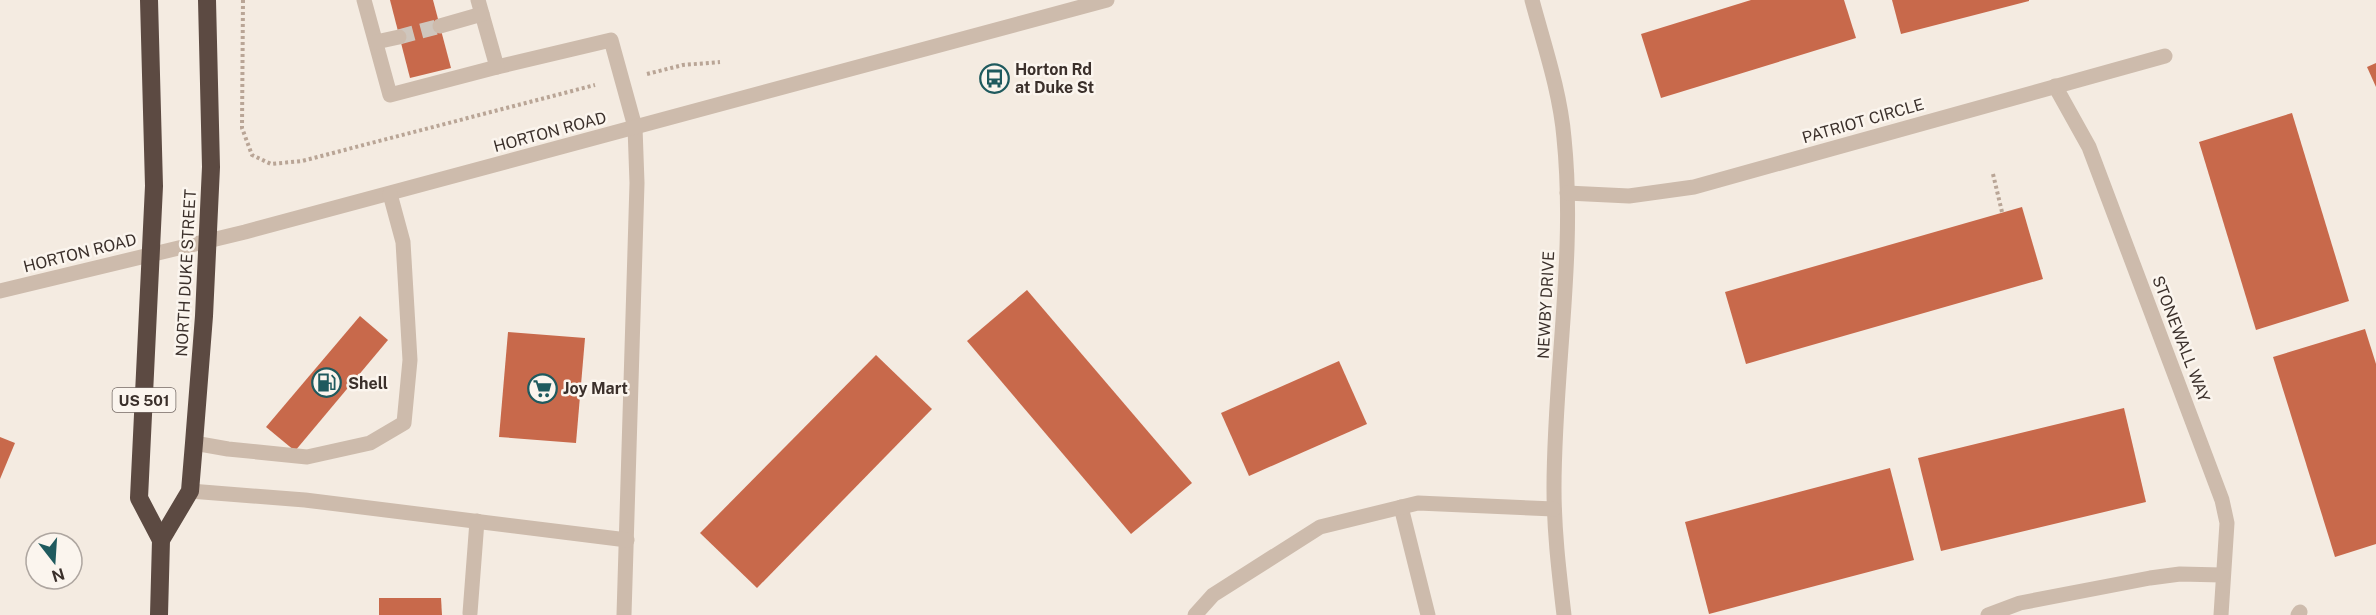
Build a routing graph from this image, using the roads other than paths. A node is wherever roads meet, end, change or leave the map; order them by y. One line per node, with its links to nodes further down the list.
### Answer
1 (149, 0): 17 (highway, NORTH DUKE STREET / US 501)
2 (207, 0): 16 (highway, NORTH DUKE STREET / US 501)
3 (364, 0): 9 (street)
4 (1107, 0): 13 (street, HORTON ROAD)
5 (1533, 0): 14 (street, NEWBY DRIVE)
6 (480, 7): 7 (street); 11 (street)
7 (440, 26)
8 (399, 37): 9 (street)
9 (376, 42): 11 (street)
10 (2165, 56): 12 (street, PATRIOT CIRCLE)
11 (497, 67): 13 (street)
12 (2055, 86): 14 (street, PATRIOT CIRCLE); 26 (street, STONEWALL WAY)
13 (635, 127): 15 (street, HORTON ROAD); 25 (street)
14 (1567, 193): 22 (street, NEWBY DRIVE)
15 (390, 194): 16 (street, HORTON ROAD); 19 (street)
16 (208, 241): 17 (street, HORTON ROAD); 19 (highway, NORTH DUKE STREET / US 501)
17 (151, 254): 18 (street, HORTON ROAD); 24 (highway, NORTH DUKE STREET / US 501)
18 (0, 291)
19 (194, 442): 20 (highway, NORTH DUKE STREET / US 501)
20 (190, 492): 23 (street); 24 (highway, NORTH DUKE STREET / US 501)
21 (1401, 507): 22 (street); 30 (street); 31 (street)
22 (1554, 509): 32 (street, NEWBY DRIVE)
23 (477, 521): 25 (street); 27 (street)
24 (161, 540): 28 (highway, NORTH DUKE STREET / US 501)
25 (627, 540): 29 (street)
26 (2222, 575): 33 (street); 34 (street, STONEWALL WAY)
27 (470, 613)
28 (159, 615)
29 (624, 615)
30 (1195, 615)
31 (1428, 615)
32 (1564, 615)
33 (1988, 615)
34 (2221, 615)

